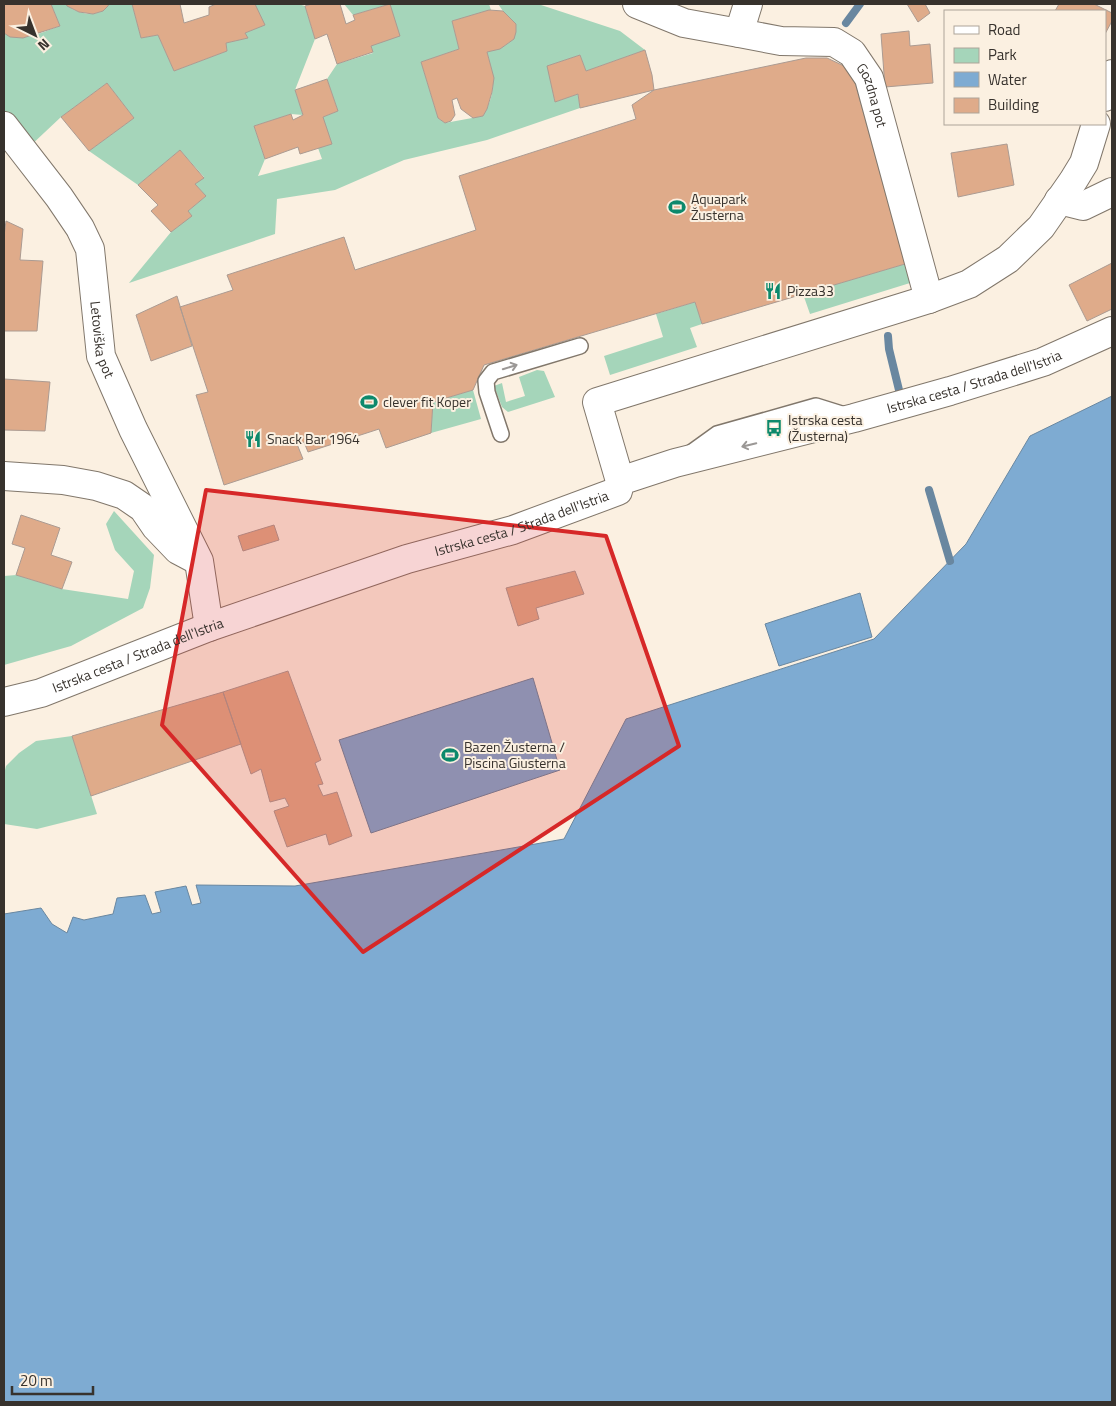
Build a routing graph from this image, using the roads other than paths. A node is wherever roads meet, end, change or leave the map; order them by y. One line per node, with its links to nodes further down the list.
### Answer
1 (637, 4): 3 (street, Gozdna pot)
2 (748, 4): 3 (street)
3 (740, 33): 10 (street, Gozdna pot)
4 (1112, 74): 5 (street)
5 (1106, 95)
6 (1096, 125): 8 (street)
7 (4, 126): 16 (street, Letoviška pot)
8 (1066, 191): 9 (street); 10 (street)
9 (1112, 192)
10 (929, 299): 15 (street)
11 (1112, 330): 15 (street, Istrska cesta / Strada dell'Istria, one-way to 15)
12 (580, 346): 13 (lane, one-way to 12)
13 (501, 434)
14 (4, 476): 16 (street)
15 (620, 481): 17 (street, Istrska cesta / Strada dell'Istria)
16 (199, 561): 17 (street, Letoviška pot)
17 (209, 627): 18 (street, Istrska cesta / Strada dell'Istria)
18 (42, 693): 19 (street, Istrska cesta / Strada dell'Istria); 20 (street, Istrska cesta / Strada dell'Istria)
19 (4, 702)
20 (4, 714)

